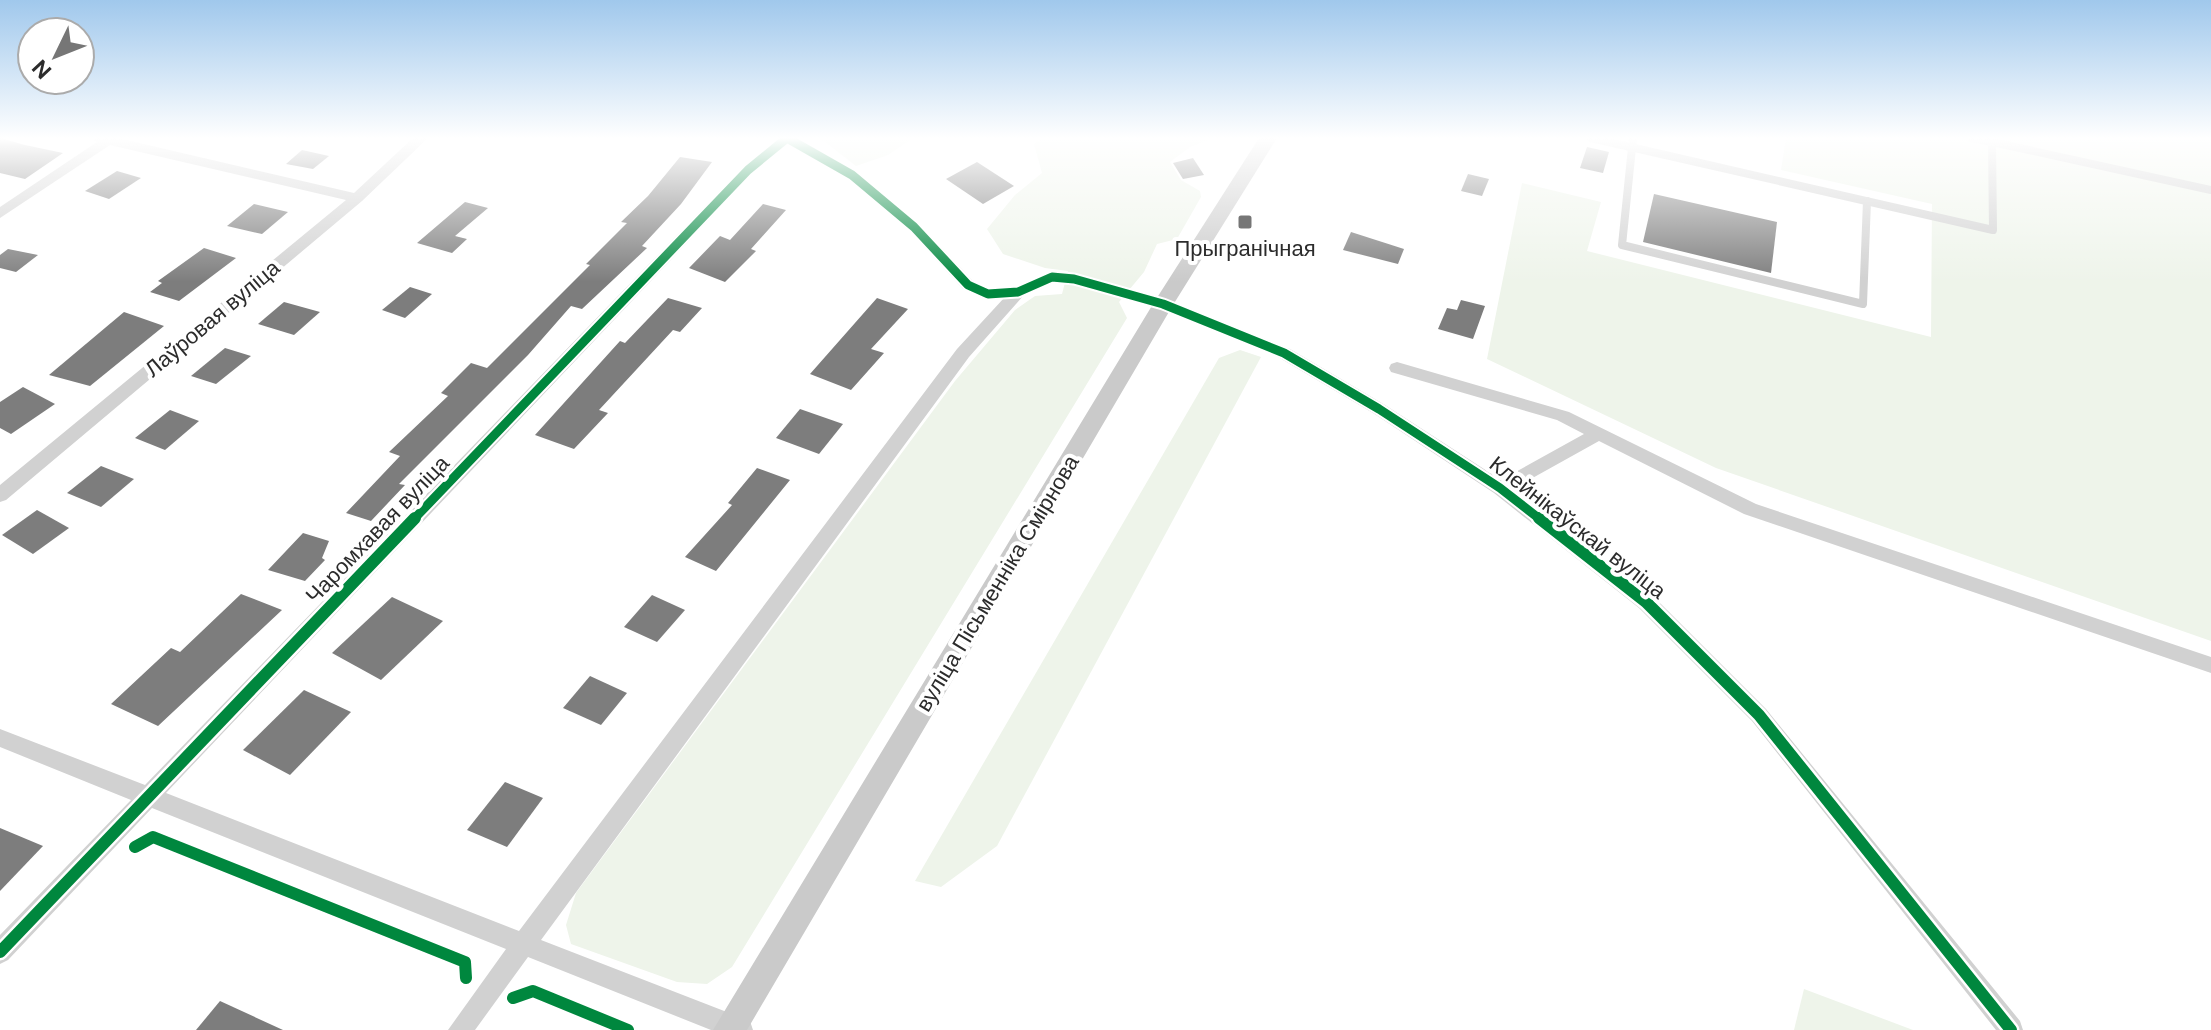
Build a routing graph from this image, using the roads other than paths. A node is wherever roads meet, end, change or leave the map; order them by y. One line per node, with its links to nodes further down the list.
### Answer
1 (39, 186): 12 (street)
2 (306, 186): 10 (street)
3 (370, 186): 10 (street, Лаўровая вуліца)
4 (733, 186): 21 (street, Чаромхавая вуліца)
5 (865, 186): 13 (street)
6 (1238, 186): 14 (main road, вуліца Пісьменніка Смірнова)
7 (1628, 186): 11 (lane)
8 (1806, 186): 11 (lane)
9 (1993, 186): 11 (lane)
10 (357, 198): 18 (street, Лаўровая вуліца)
11 (1867, 201)
12 (0, 214)
13 (1018, 292): 14 (street, Клейнікаўскай вуліца); 22 (street)
14 (1163, 304): 17 (street, Клейнікаўскай вуліца); 24 (main road, вуліца Пісьменніка Смірнова)
15 (1397, 368): 16 (street)
16 (1598, 434): 17 (street); 19 (street)
17 (1500, 488): 26 (street, Клейнікаўскай вуліца)
18 (0, 495)
19 (2211, 665)
20 (0, 738): 21 (street)
21 (148, 797): 22 (street); 23 (street, Чаромхавая вуліца)
22 (520, 945): 24 (street); 25 (street)
23 (0, 952)
24 (734, 1029)
25 (460, 1030)
26 (2011, 1030)

